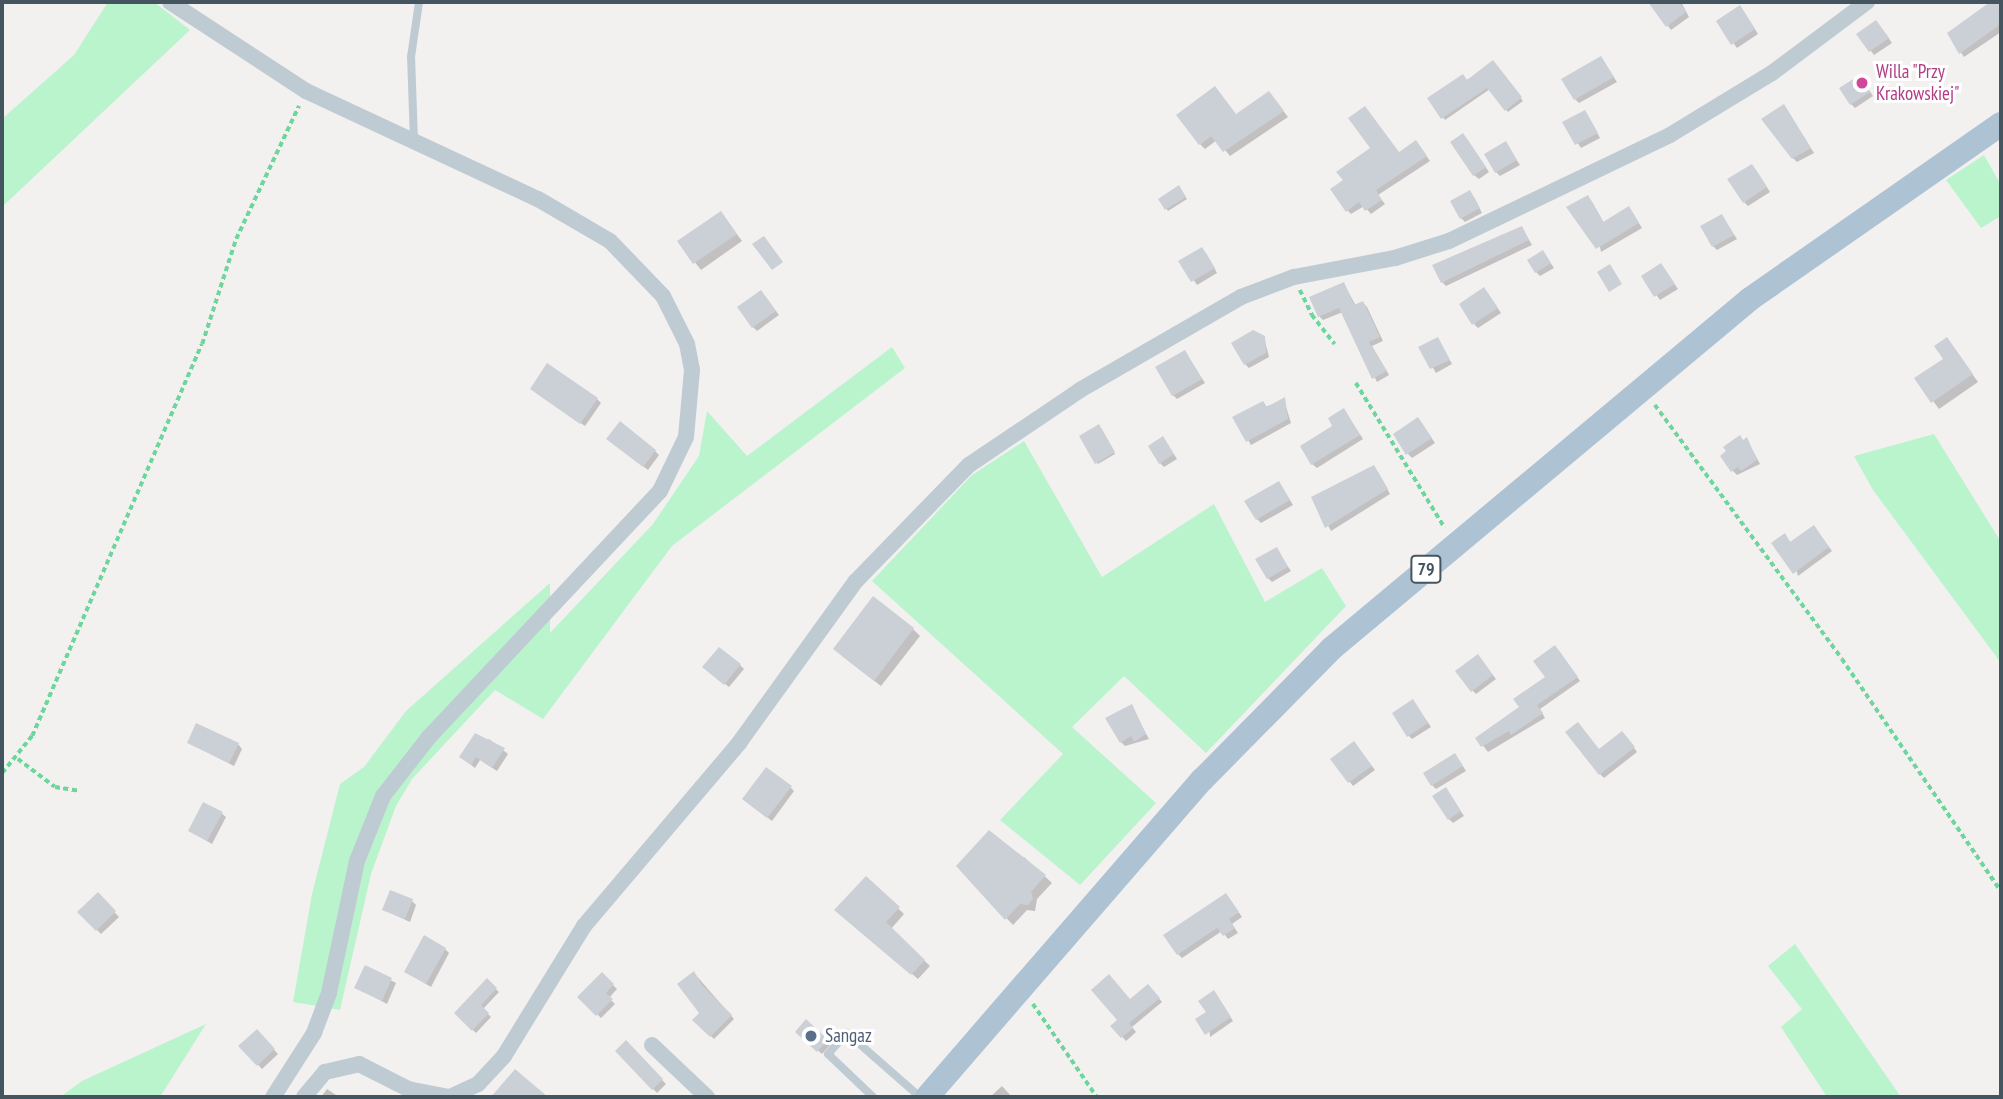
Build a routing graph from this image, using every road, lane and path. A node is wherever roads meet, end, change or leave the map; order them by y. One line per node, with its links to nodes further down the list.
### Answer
1 (170, 2): 4 (street)
2 (419, 2): 6 (lane)
3 (1867, 2): 7 (street)
4 (306, 91): 6 (street); 12 (path)
5 (2001, 124): 10 (main road, 79)
6 (414, 144): 18 (street)
7 (1294, 277): 8 (path); 20 (street)
8 (1335, 344)
9 (1356, 383): 11 (path)
10 (1643, 387): 11 (main road, 79); 15 (path)
11 (1456, 544): 16 (main road, 79)
12 (17, 759): 13 (path); 14 (path)
13 (2, 773)
14 (79, 791)
15 (2001, 891)
16 (1022, 987): 24 (main road, 79); 25 (path)
17 (652, 1045): 21 (street)
18 (273, 1097)
19 (304, 1097): 20 (street)
20 (449, 1097)
21 (708, 1097)
22 (873, 1097): 23 (lane)
23 (920, 1097)
24 (927, 1097)
25 (1097, 1097)

